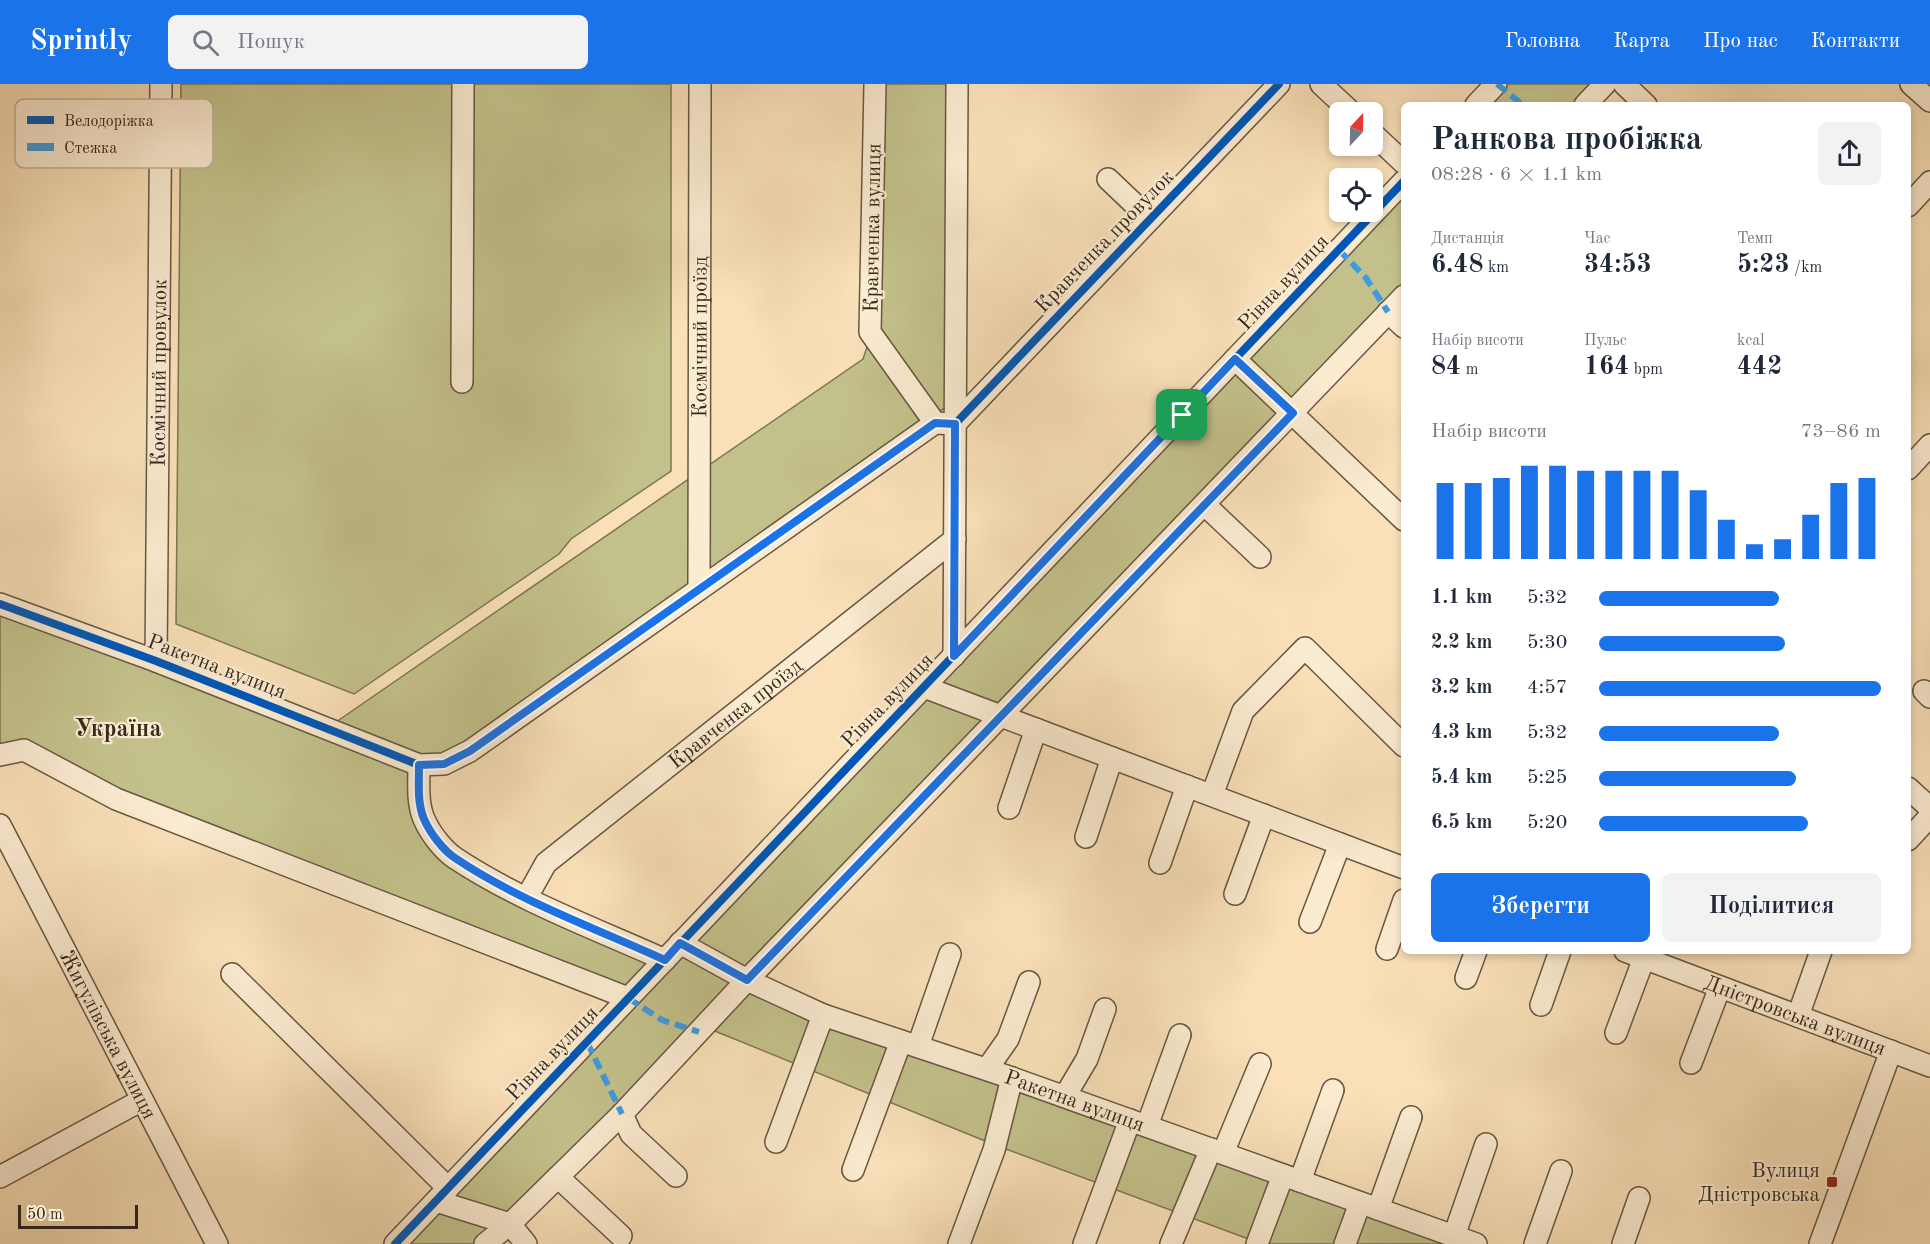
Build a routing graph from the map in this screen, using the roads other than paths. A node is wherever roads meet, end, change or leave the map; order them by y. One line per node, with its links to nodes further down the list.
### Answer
1 (161, 84): 12 (street, Космічний провулок)
2 (463, 84): 30 (street)
3 (700, 84): 39 (street, Космічний проїзд)
4 (875, 84): 32 (street, Кравченка вулиця)
5 (957, 84): 32 (street)
6 (1279, 84): 25 (street, Кравченка провулок)
7 (1321, 84): 14 (street)
8 (1496, 84): 15 (street)
9 (1605, 84): 16 (street)
10 (1624, 84): 17 (street)
11 (1911, 84): 13 (street)
12 (161, 99)
13 (1930, 101)
14 (1340, 102)
15 (1479, 102)
16 (1588, 102)
17 (1643, 102)
18 (1383, 143): 19 (street)
19 (1401, 160)
20 (160, 168): 42 (street, Космічний провулок)
21 (1108, 179): 25 (street)
22 (1930, 182): 24 (street)
23 (1401, 184): 29 (street, Рівна вулиця)
24 (1911, 203)
25 (1150, 219): 32 (street, Кравченка провулок)
26 (1401, 299): 27 (street)
27 (1388, 312): 28 (street); 31 (street)
28 (1401, 324)
29 (1235, 359): 31 (street); 41 (street, Рівна вулиця)
30 (462, 382)
31 (1293, 413): 35 (street); 36 (street)
32 (945, 423): 37 (street); 39 (street)
33 (1930, 445): 34 (street)
34 (1911, 466)
35 (1205, 505): 38 (street); 44 (street)
36 (1401, 516)
37 (955, 538): 41 (street); 64 (street, Кравченка проїзд)
38 (1260, 557)
39 (699, 589): 49 (street)
40 (0, 604): 42 (street, Ракетна вулиця)
41 (954, 656): 43 (street, Рівна вулиця)
42 (156, 661): 49 (street, Ракетна вулиця)
43 (924, 687): 44 (street); 67 (street, Рівна вулиця)
44 (1002, 717): 45 (street); 77 (street)
45 (1036, 729): 48 (street); 53 (street)
46 (1401, 743): 52 (street)
47 (0, 755): 80 (street)
48 (1112, 758): 50 (street); 58 (street)
49 (419, 765): 64 (street)
50 (1187, 786): 52 (street); 61 (street)
51 (1911, 791): 54 (street)
52 (1212, 795): 55 (street)
53 (1009, 808)
54 (1930, 808)
55 (1264, 815): 60 (street); 63 (street)
56 (1930, 816): 59 (street)
57 (0, 825): 96 (street, Жигулівська вулиця)
58 (1086, 837)
59 (1911, 837)
60 (1340, 844): 62 (street); 66 (street)
61 (1160, 863)
62 (1401, 867)
63 (1234, 894)
64 (527, 897): 74 (street)
65 (1401, 909): 68 (street)
66 (1310, 922)
67 (680, 943): 74 (street, Рівна вулиця); 77 (street, Ракетна вулиця)
68 (1387, 949)
69 (950, 954): 87 (street)
70 (1475, 954): 76 (street)
71 (1559, 954): 81 (street)
72 (1820, 954): 84 (street)
73 (1634, 955): 79 (street, Дністровська вулиця); 85 (street)
74 (665, 960): 80 (street, Рівна вулиця)
75 (231, 974): 109 (street)
76 (1466, 978)
77 (747, 980): 83 (street, Ракетна вулиця); 97 (street)
78 (1029, 982): 92 (street)
79 (1720, 987): 84 (street, Дністровська вулиця); 89 (street)
80 (628, 998): 109 (street, Рівна вулиця)
81 (1541, 1005)
82 (1105, 1009): 95 (street)
83 (823, 1015): 87 (street, Ракетна вулиця); 100 (street)
84 (1798, 1016): 88 (street, Дністровська вулиця)
85 (1616, 1033)
86 (1179, 1035): 99 (street)
87 (909, 1043): 92 (street, Ракетна вулиця); 103 (street)
88 (1891, 1051): 91 (street, Дністровська вулиця); 127 (street)
89 (1691, 1063)
90 (1260, 1064): 102 (street)
91 (1930, 1066)
92 (987, 1069): 93 (street, Ракетна вулиця)
93 (1012, 1078): 95 (street, Ракетна вулиця); 119 (street)
94 (1333, 1090): 108 (street)
95 (1065, 1096): 99 (street, Ракетна вулиця)
96 (142, 1100): 106 (street); 115 (street, Жигулівська вулиця)
97 (622, 1114): 105 (street); 107 (street)
98 (1411, 1118): 111 (street)
99 (1139, 1123): 102 (street, Ракетна вулиця); 120 (street)
100 (776, 1142)
101 (1486, 1144): 114 (street)
102 (1217, 1151): 108 (street, Ракетна вулиця); 121 (street)
103 (853, 1170)
104 (1561, 1171): 125 (street)
105 (676, 1176)
106 (0, 1177)
107 (558, 1177): 112 (street); 113 (street)
108 (1292, 1178): 111 (street, Ракетна вулиця); 122 (street)
109 (442, 1194): 112 (street); 116 (street, Рівна вулиця)
110 (1639, 1198): 126 (street)
111 (1369, 1206): 114 (street, Ракетна вулиця); 123 (street)
112 (510, 1224): 117 (street); 118 (street)
113 (621, 1236)
114 (1441, 1237): 124 (street, Ракетна вулиця)
115 (217, 1244)
116 (394, 1244)
117 (485, 1244)
118 (526, 1244)
119 (959, 1244)
120 (1084, 1244)
121 (1171, 1244)
122 (1257, 1244)
123 (1345, 1244)
124 (1476, 1244)
125 (1535, 1244)
126 (1623, 1244)
127 (1820, 1244)

